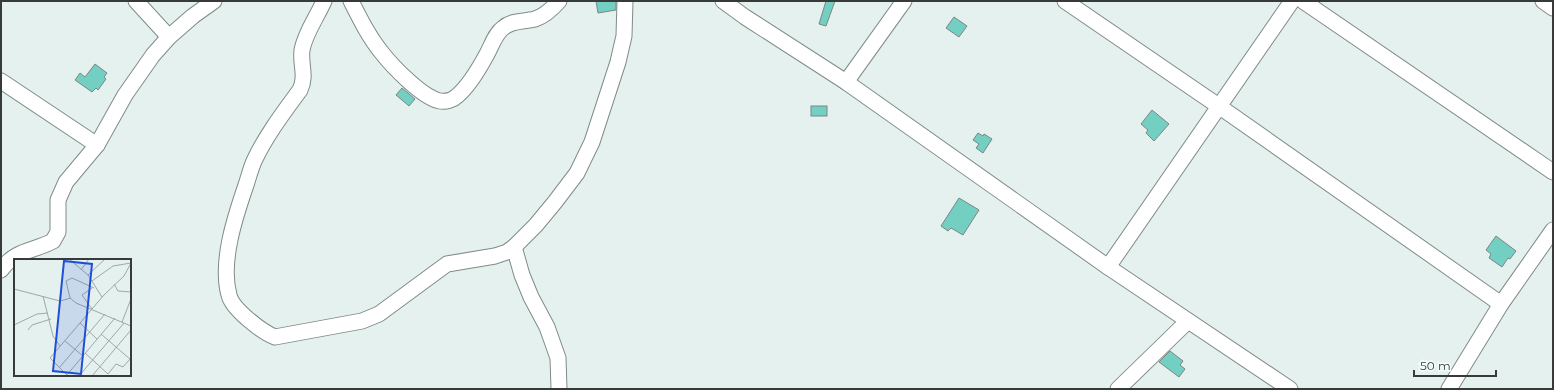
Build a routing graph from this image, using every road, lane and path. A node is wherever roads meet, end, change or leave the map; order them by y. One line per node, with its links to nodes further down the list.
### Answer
1 (136, 1): 14 (street)
2 (214, 1): 14 (street)
3 (324, 1): 21 (street)
4 (351, 1): 5 (street)
5 (559, 1)
6 (625, 1): 21 (street)
7 (723, 1): 16 (street)
8 (904, 1): 16 (street)
9 (1065, 1): 17 (street)
10 (1292, 1): 17 (street)
11 (1302, 1): 19 (street)
12 (1543, 1): 13 (street)
13 (1553, 8)
14 (169, 37): 18 (street)
15 (1, 82): 18 (street)
16 (846, 82): 22 (street)
17 (1220, 107): 22 (street); 24 (street)
18 (97, 146): 23 (street)
19 (1553, 172)
20 (1553, 230): 24 (street)
21 (514, 247): 26 (street)
22 (1108, 267): 25 (street)
23 (1, 270)
24 (1501, 304): 29 (street)
25 (1188, 321): 27 (street); 28 (street)
26 (559, 389)
27 (1118, 389)
28 (1290, 389)
29 (1449, 389)

